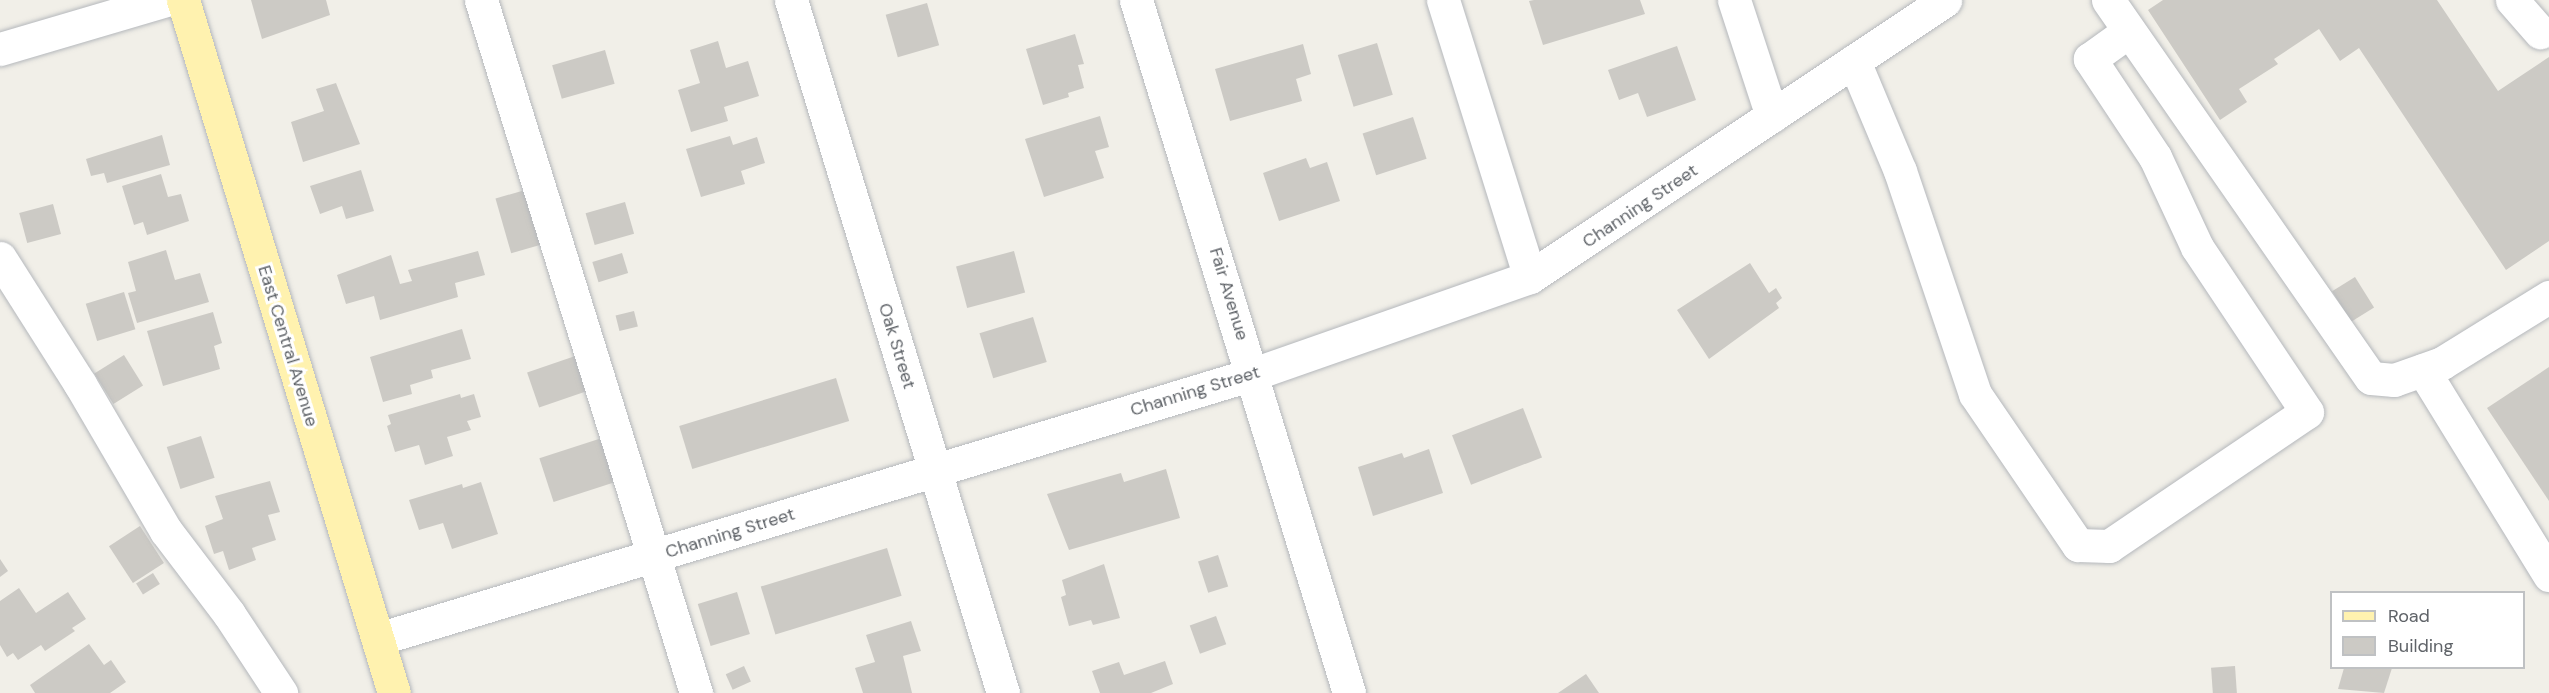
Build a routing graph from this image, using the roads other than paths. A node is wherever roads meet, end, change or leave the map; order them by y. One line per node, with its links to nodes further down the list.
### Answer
1 (166, 0): 13 (street)
2 (183, 0): 26 (main road, East Central Avenue)
3 (481, 0): 24 (street)
4 (791, 0): 23 (street, Oak Street)
5 (1136, 0): 22 (street, Fair Avenue)
6 (1443, 0): 19 (street)
7 (1734, 0): 15 (street)
8 (1945, 0): 14 (street, Channing Street)
9 (2108, 0): 11 (street)
10 (2512, 0): 12 (street)
11 (2129, 32): 16 (street); 17 (street)
12 (2540, 32)
13 (0, 49)
14 (1854, 62): 15 (street, Channing Street); 17 (street)
15 (1772, 117): 19 (street, Channing Street)
16 (2190, 122): 17 (street); 21 (street)
17 (2155, 157)
18 (0, 258): 27 (street)
19 (1530, 277): 22 (street, Channing Street)
20 (2549, 297): 21 (street)
21 (2423, 370): 25 (street)
22 (1253, 374): 23 (street, Channing Street); 31 (street, Fair Avenue)
23 (935, 471): 24 (street, Channing Street); 30 (street, Oak Street)
24 (652, 557): 26 (street, Channing Street); 29 (street)
25 (2549, 575)
26 (378, 639): 28 (main road, East Central Avenue)
27 (281, 693)
28 (394, 693)
29 (696, 693)
30 (1003, 693)
31 (1348, 693)

